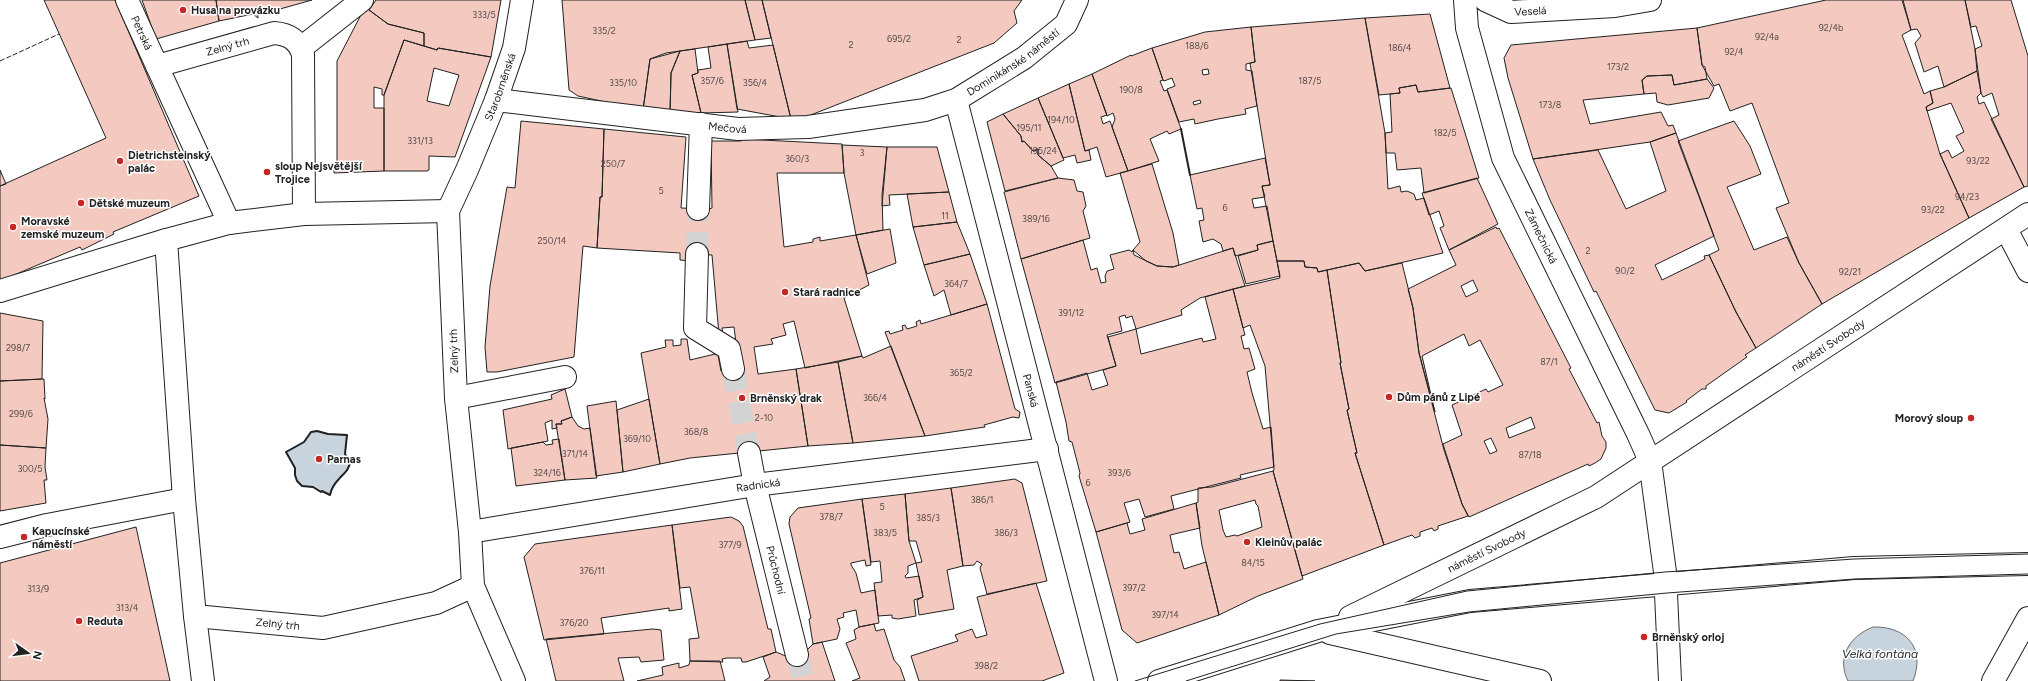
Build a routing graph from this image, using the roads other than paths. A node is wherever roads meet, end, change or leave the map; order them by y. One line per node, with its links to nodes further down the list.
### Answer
1 (127, 0): 9 (street, Petrská)
2 (362, 0): 8 (street)
3 (522, 0): 10 (street, Starobrněnská)
4 (1077, 0): 11 (street, Dominikánské náměstí)
5 (1465, 0): 29 (street, Zámečnická)
6 (1484, 0): 7 (street, Veselá)
7 (1650, 0)
8 (301, 48): 9 (street, Zelný trh); 16 (street)
9 (157, 66): 18 (street)
10 (496, 100): 12 (street, Mečová); 13 (street, Starobrněnská)
11 (956, 100): 12 (street, Mečová); 27 (street, Panská)
12 (701, 124): 14 (street)
13 (468, 170): 15 (street, Zelný trh)
14 (698, 209)
15 (448, 211): 16 (street); 26 (street, Zelný trh)
16 (304, 214): 18 (street)
17 (2028, 214): 19 (street, náměstí Svobody)
18 (229, 223): 20 (street)
19 (2006, 229): 22 (street); 29 (street, náměstí Svobody)
20 (166, 240): 23 (street); 31 (street)
21 (697, 254): 24 (street)
22 (2028, 271)
23 (0, 291)
24 (733, 369)
25 (566, 377): 26 (street)
26 (456, 398): 32 (street, Zelný trh)
27 (1047, 449): 30 (street, Radnická); 43 (street, Panská)
28 (749, 453): 30 (street, Průchodní)
29 (1650, 461): 35 (street); 39 (street, náměstí Svobody)
30 (755, 485): 32 (street, Radnická); 40 (street, Průchodní)
31 (184, 499): 33 (street); 37 (street)
32 (470, 532): 36 (street, Zelný trh)
33 (0, 537)
34 (2028, 564): 35 (street, náměstí Svobody)
35 (1666, 583): 39 (street, náměstí Svobody); 46 (street)
36 (473, 586): 37 (street, Zelný trh); 42 (street, Zelný trh)
37 (195, 616): 41 (street)
38 (2028, 618): 47 (street)
39 (1318, 631): 44 (street, náměstí Svobody); 45 (street, náměstí Svobody)
40 (797, 655)
41 (203, 681)
42 (514, 681)
43 (1106, 681)
44 (1159, 681)
45 (1540, 681)
46 (1670, 681)
47 (1993, 681)

